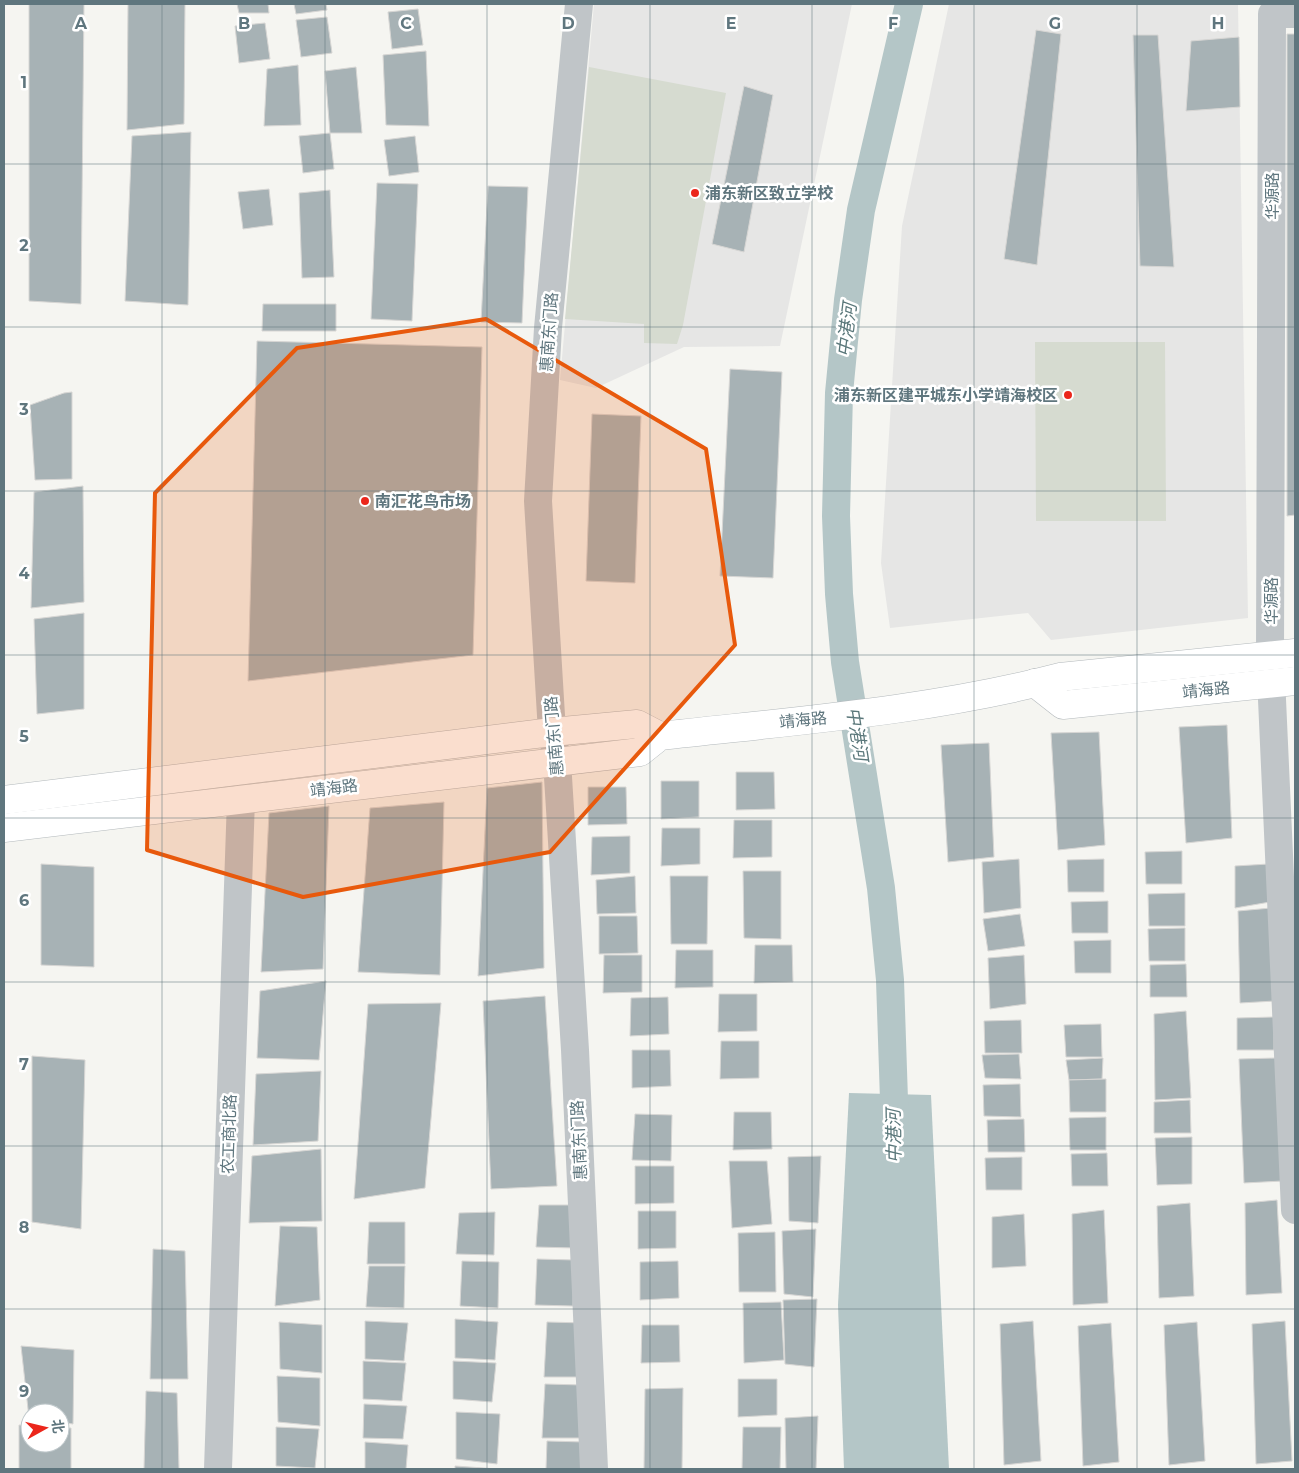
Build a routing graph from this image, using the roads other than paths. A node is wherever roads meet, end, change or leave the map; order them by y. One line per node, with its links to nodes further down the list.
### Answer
1 (579, 4): 6 (street, 惠南东门路)
2 (1280, 11): 3 (street, 华源路)
3 (1283, 654): 4 (street, 华源路); 5 (main road, 靖海路)
4 (1283, 682): 5 (main road, 靖海路); 12 (street, 华源路)
5 (1035, 683): 7 (main road, 靖海路)
6 (552, 732): 7 (main road, 靖海路); 8 (street, 惠南东门路); 10 (main road, 靖海路)
7 (660, 736): 8 (main road, 靖海路)
8 (556, 761): 9 (main road, 靖海路); 15 (street, 惠南东门路)
9 (240, 799): 11 (main road, 靖海路); 14 (street, 农工商北路)
10 (4, 800)
11 (4, 828)
12 (1295, 1199): 13 (street, 华源路)
13 (1295, 1210)
14 (218, 1469)
15 (594, 1469)

